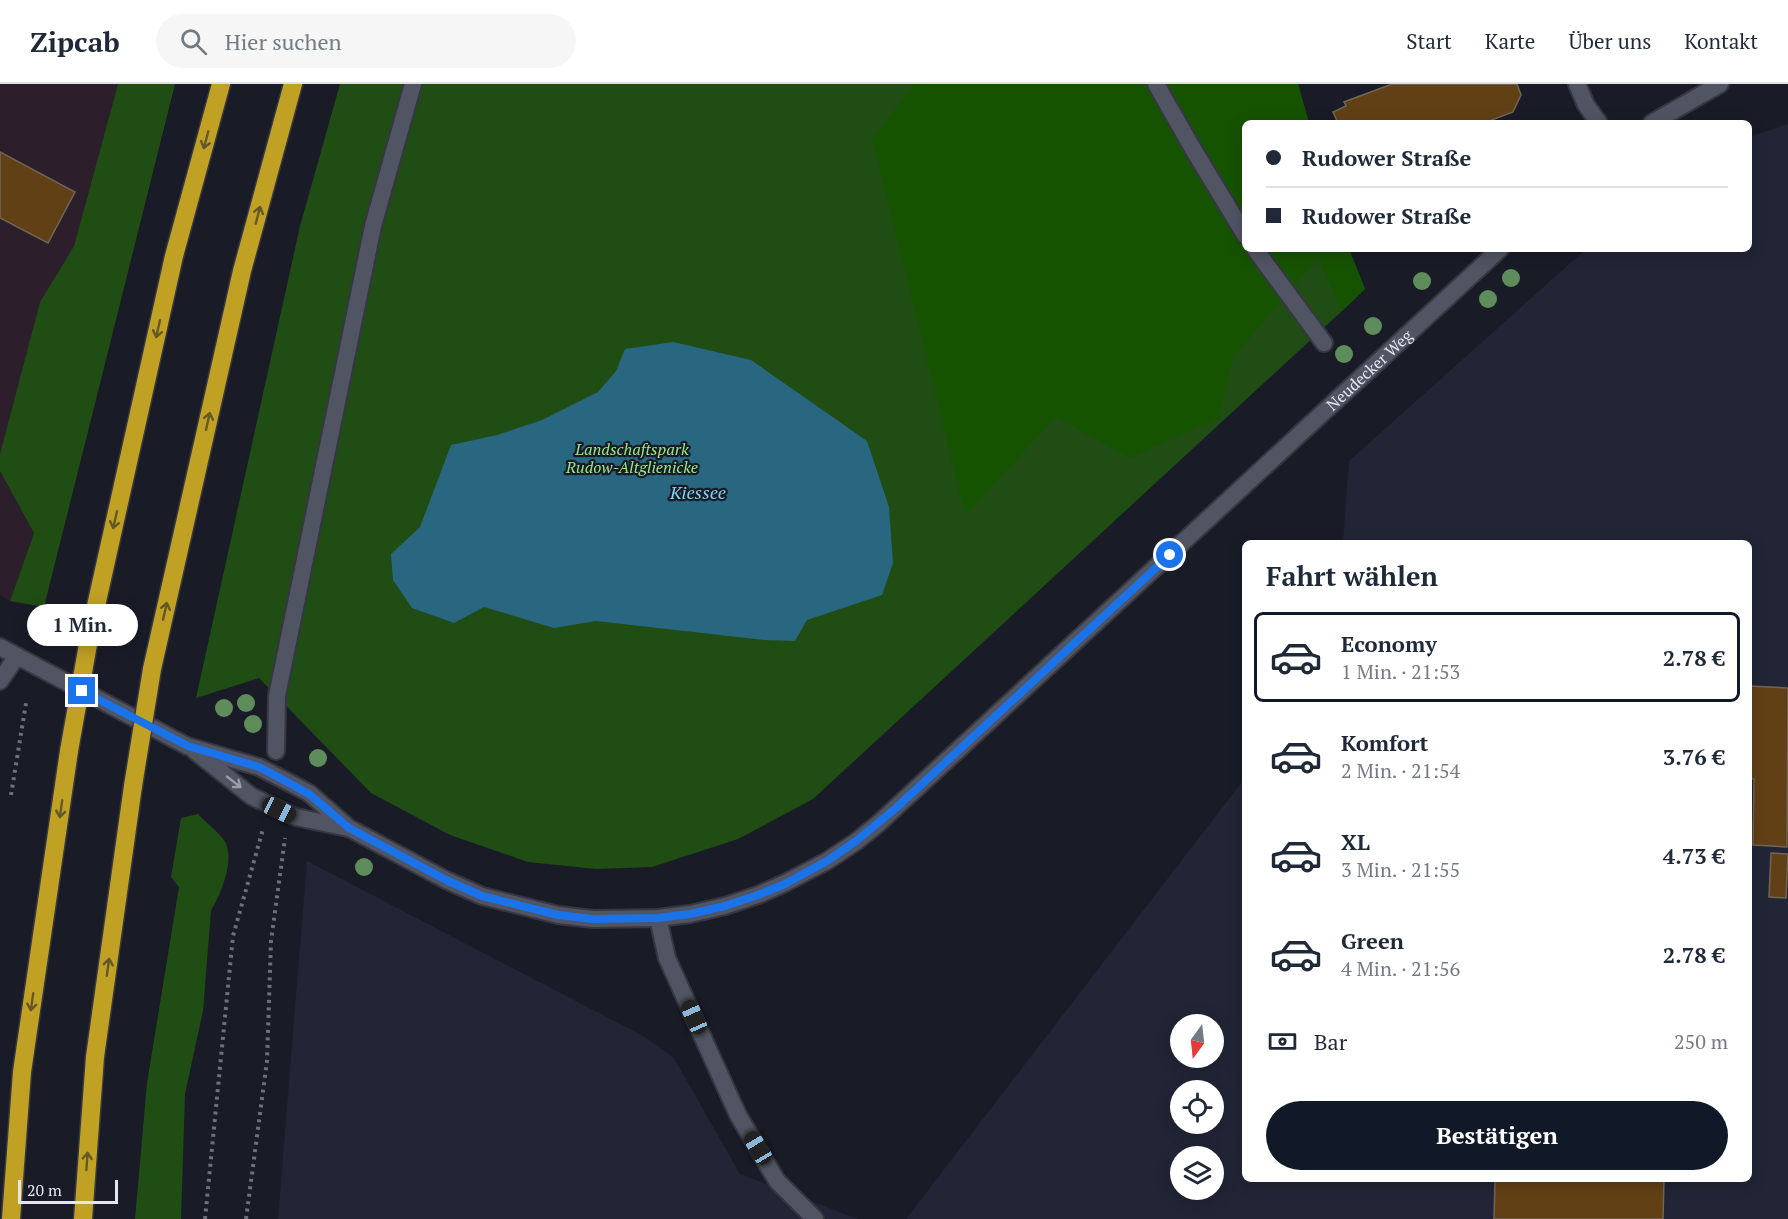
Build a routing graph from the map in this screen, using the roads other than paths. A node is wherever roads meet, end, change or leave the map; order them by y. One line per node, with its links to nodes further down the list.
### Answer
1 (221, 84): 20 (highway, one-way to 20, bridge)
2 (293, 84): 21 (highway, one-way to 2, bridge)
3 (413, 84): 17 (street)
4 (1156, 84): 9 (street)
5 (1577, 84): 7 (street)
6 (1720, 84): 8 (street)
7 (1597, 120)
8 (1657, 120)
9 (1242, 230)
10 (1257, 252): 12 (street)
11 (1497, 252): 19 (street, Neudecker Weg)
12 (1324, 343)
13 (0, 647): 14 (street)
14 (17, 656): 15 (street); 16 (street)
15 (0, 681)
16 (188, 746): 18 (street); 18 (street, one-way to 18)
17 (276, 751)
18 (349, 828): 19 (street, Neudecker Weg)
19 (658, 918): 22 (street)
20 (11, 1219)
21 (83, 1219)
22 (815, 1219)

